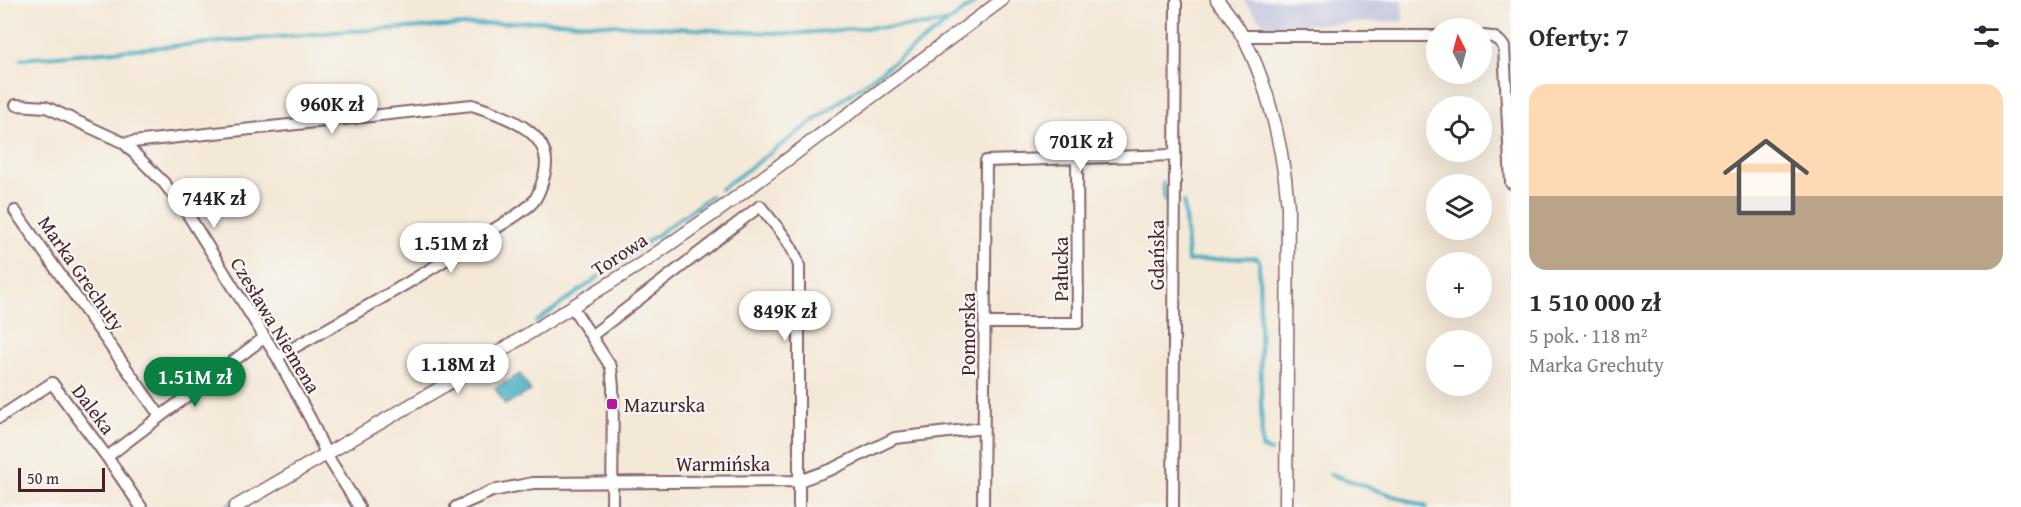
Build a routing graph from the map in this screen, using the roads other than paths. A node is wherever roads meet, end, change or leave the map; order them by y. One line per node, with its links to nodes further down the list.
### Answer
1 (1002, 0): 13 (street, Torowa)
2 (1217, 0): 4 (street)
3 (1176, 3): 9 (street, Gdańska)
4 (1242, 36): 5 (street); 33 (street)
5 (1426, 36)
6 (1492, 36): 11 (street)
7 (16, 105): 8 (street, Czesława Niemena)
8 (124, 143): 16 (street, Czesława Niemena); 17 (street)
9 (1174, 155): 10 (street); 32 (street, Gdańska)
10 (1077, 158): 14 (street, Pomorska); 14 (street, Pałucka)
11 (1511, 183)
12 (15, 211): 18 (street, Marka Grechuty)
13 (573, 308): 15 (street); 21 (street, Torowa)
14 (985, 323): 20 (street, Pomorska)
15 (591, 336): 23 (street); 24 (street)
16 (265, 337): 17 (street, Czesława Niemena); 18 (street)
17 (277, 357): 21 (street, Czesława Niemena)
18 (159, 416): 22 (street)
19 (0, 417): 22 (street, Daleka)
20 (984, 428): 23 (street, Warmińska); 31 (street, Pomorska)
21 (326, 454): 26 (street, Torowa); 27 (street, Czesława Niemena)
22 (107, 457): 25 (street, Daleka)
23 (799, 481): 24 (street, Warmińska); 30 (street)
24 (612, 482): 28 (street, Warmińska); 29 (street)
25 (141, 507)
26 (235, 507)
27 (358, 507)
28 (456, 507)
29 (612, 507)
30 (799, 507)
31 (983, 507)
32 (1173, 507)
33 (1286, 507)

